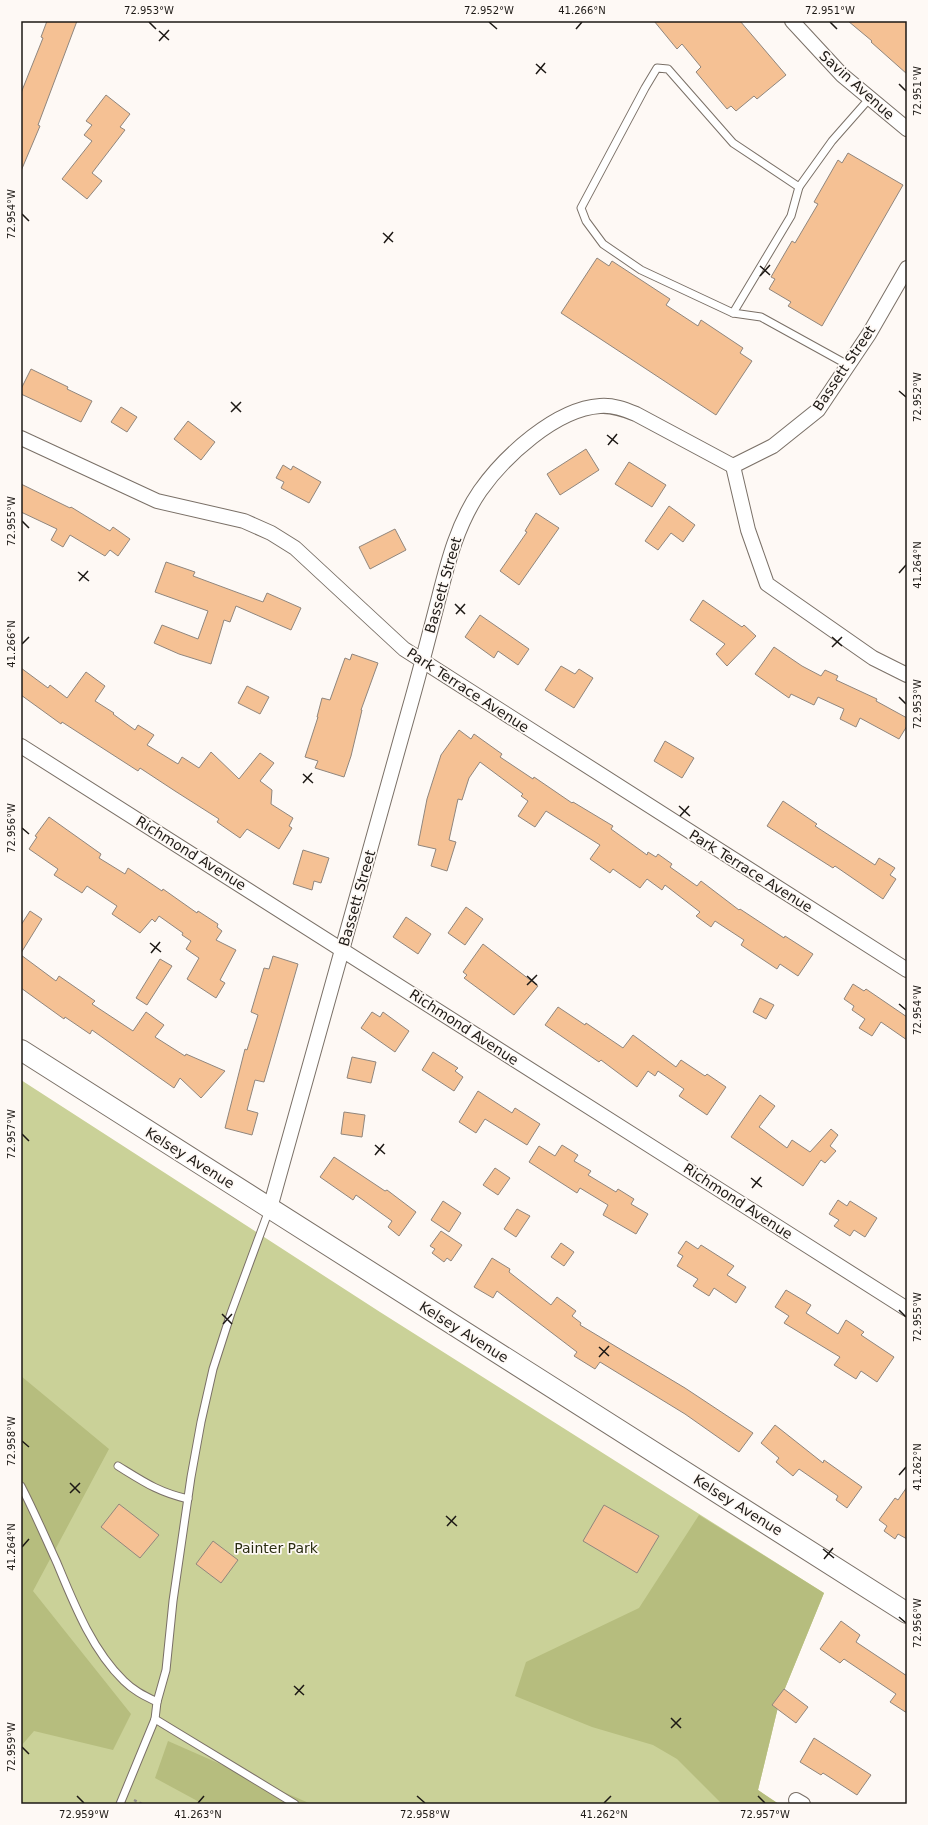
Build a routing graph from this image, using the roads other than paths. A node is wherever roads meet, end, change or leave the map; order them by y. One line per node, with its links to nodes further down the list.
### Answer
1 (792, 21): 2 (street, Savin Avenue)
2 (869, 99): 3 (street, Savin Avenue); 4 (lane)
3 (907, 129)
4 (799, 187): 6 (lane); 6 (lane)
5 (907, 268): 7 (street, Bassett Street)
6 (733, 313): 7 (lane)
7 (848, 365): 9 (street, Bassett Street)
8 (21, 438): 10 (street, Park Terrace Avenue)
9 (733, 466): 10 (street, Bassett Street); 11 (street)
10 (422, 662): 13 (street, Bassett Street); 14 (street, Park Terrace Avenue)
11 (907, 675)
12 (21, 746): 13 (street, Richmond Avenue)
13 (342, 949): 16 (street, Bassett Street); 17 (street, Richmond Avenue)
14 (907, 970)
15 (21, 1050): 16 (street, Kelsey Avenue)
16 (270, 1208): 20 (lane); 21 (street, Kelsey Avenue)
17 (907, 1309)
18 (118, 1466): 20 (lane)
19 (21, 1486): 22 (lane)
20 (188, 1499): 22 (lane)
21 (907, 1613)
22 (158, 1702): 23 (lane)
23 (155, 1719): 24 (lane); 25 (lane)
24 (120, 1804)
25 (295, 1804)

